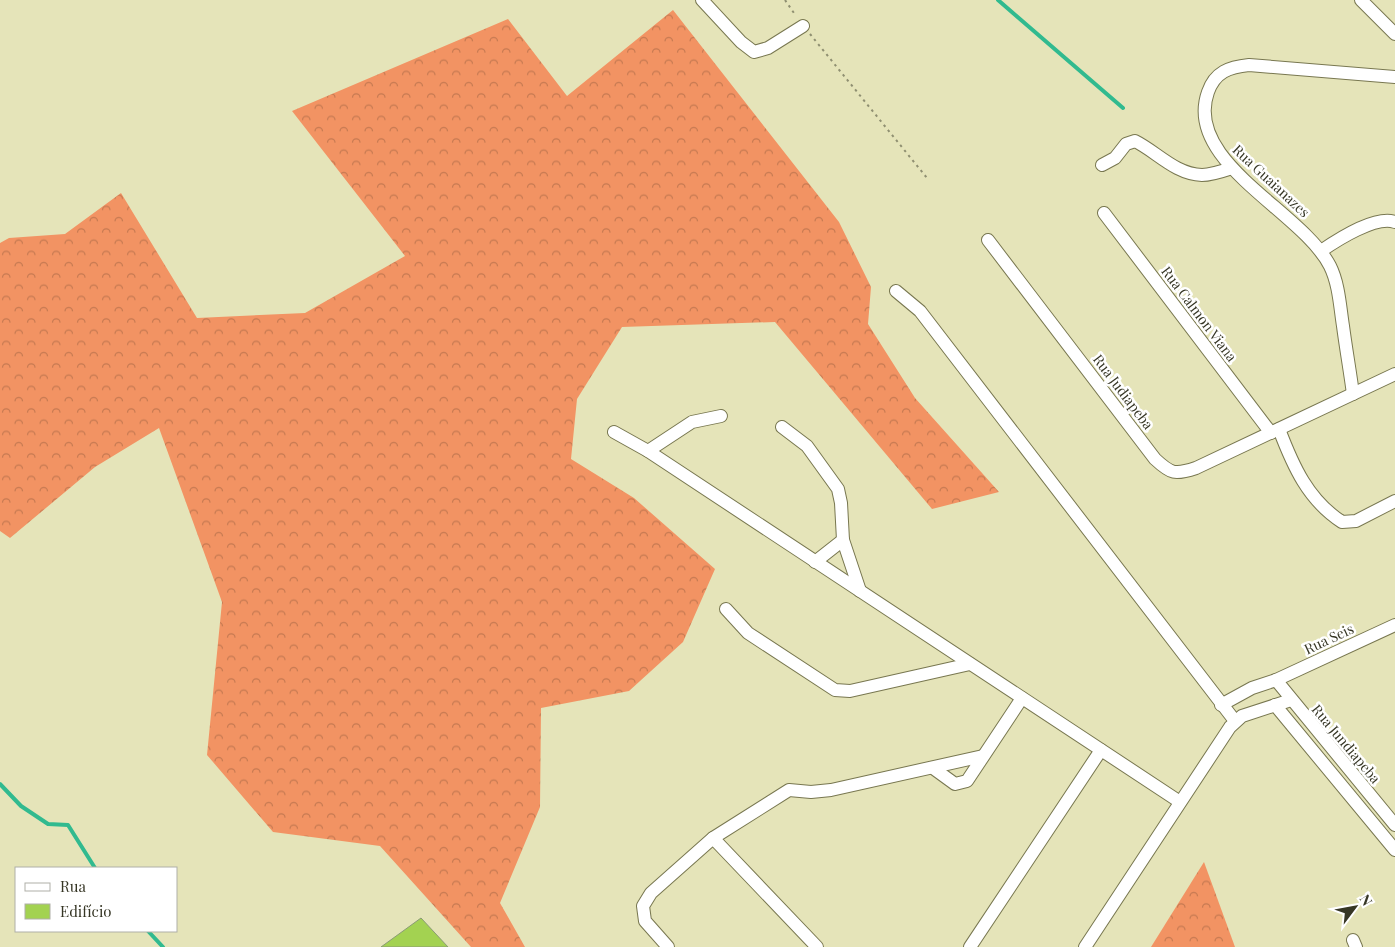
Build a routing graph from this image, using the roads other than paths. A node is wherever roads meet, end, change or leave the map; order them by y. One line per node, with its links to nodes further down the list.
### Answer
1 (702, 0): 3 (street)
2 (1361, 0): 4 (street)
3 (803, 26)
4 (1395, 34)
5 (1395, 77): 7 (street, Rua Guaianazes)
6 (1102, 165): 7 (street)
7 (1232, 168): 11 (street, Rua Guaianazes)
8 (1104, 213): 17 (street, Rua Calmon Viana)
9 (1395, 222): 11 (street)
10 (988, 240): 17 (street, Rua Judiapeba)
11 (1321, 251): 14 (street, Rua Guaianazes)
12 (896, 291): 30 (street)
13 (1395, 374): 14 (street, Rua Judiapeba)
14 (1353, 394): 17 (street, Rua Judiapeba)
15 (721, 416): 19 (street)
16 (782, 427): 21 (street)
17 (1275, 431): 20 (street, Rua Calmon Viana)
18 (614, 432): 19 (street)
19 (648, 451): 22 (street)
20 (1395, 501)
21 (843, 540): 22 (street); 23 (street)
22 (815, 562): 23 (street)
23 (860, 591): 26 (street)
24 (726, 609): 26 (street)
25 (1395, 625): 27 (street, Rua Seis)
26 (970, 664): 28 (street)
27 (1276, 680): 29 (street, Rua Jundiapeba); 30 (street, Rua Seis)
28 (1022, 698): 33 (street); 34 (street)
29 (1291, 700): 31 (street); 37 (street, Rua Jundiapeba)
30 (1221, 705): 32 (street)
31 (1275, 705): 32 (street); 39 (street)
32 (1235, 721): 36 (street)
33 (1101, 750): 36 (street); 42 (street)
34 (983, 756): 35 (street); 35 (street)
35 (933, 768): 38 (street)
36 (1180, 802): 43 (street)
37 (1395, 826)
38 (713, 838): 40 (street); 41 (street)
39 (1395, 850)
40 (668, 947)
41 (817, 947)
42 (970, 947)
43 (1085, 947)

